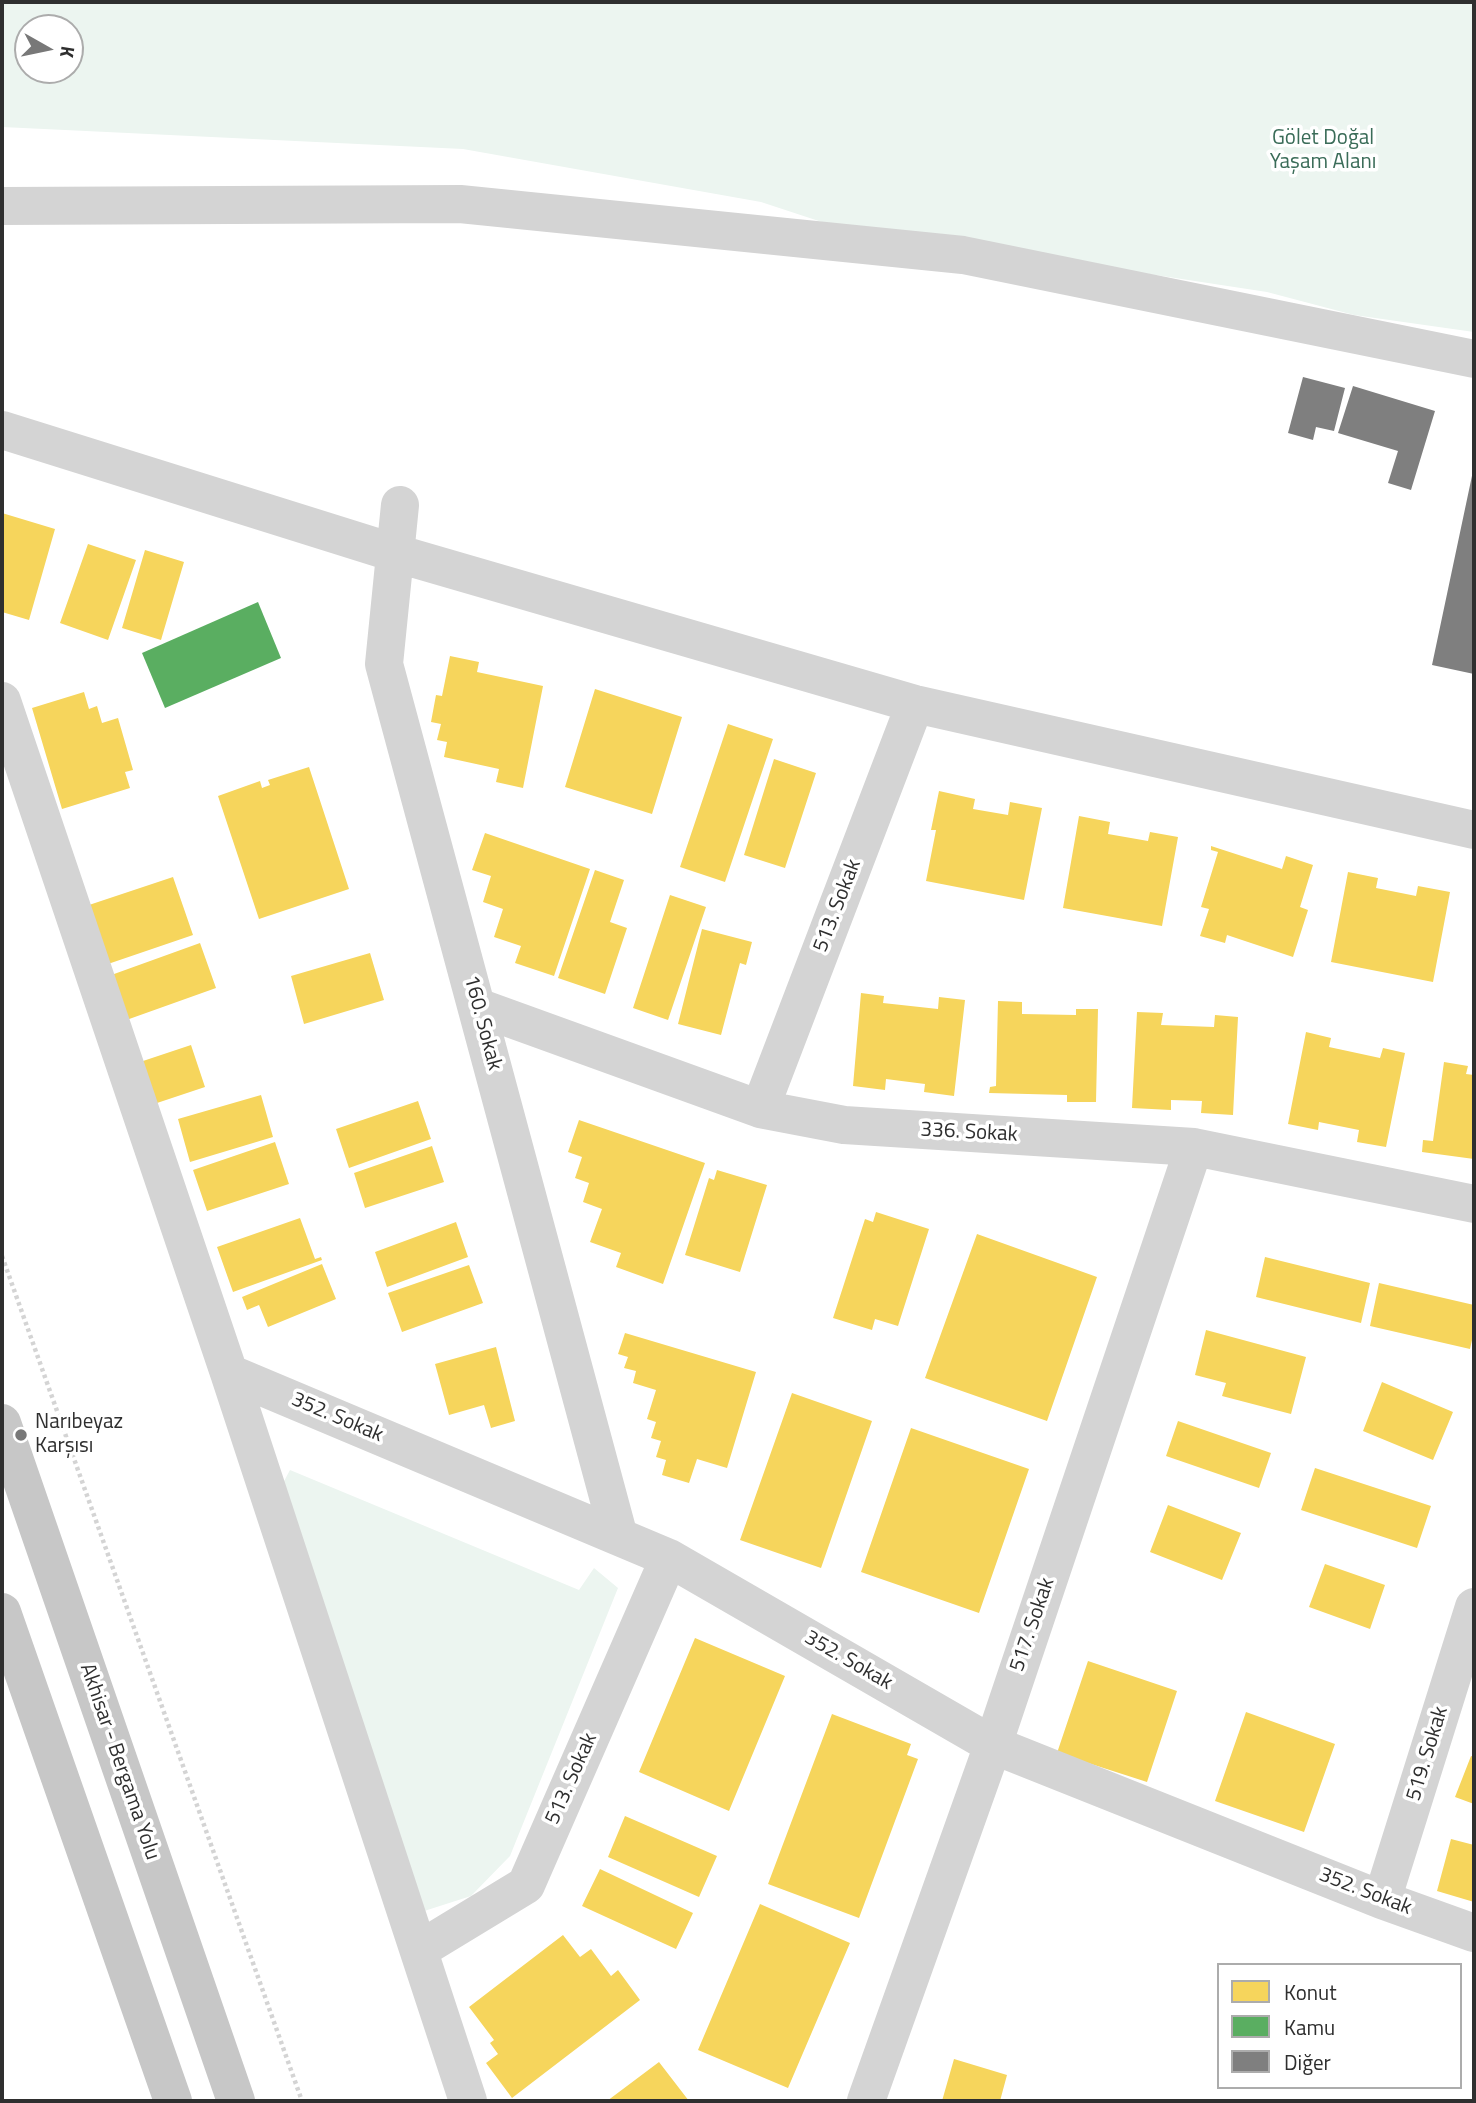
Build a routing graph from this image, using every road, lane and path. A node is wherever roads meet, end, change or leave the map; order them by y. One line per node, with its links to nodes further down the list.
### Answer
1 (2, 206): 2 (street)
2 (1474, 359)
3 (2, 430): 5 (street)
4 (400, 505): 5 (street, 160. Sokak)
5 (395, 553): 7 (street); 9 (street, 160. Sokak)
6 (2, 701): 14 (street)
7 (915, 704): 8 (street); 10 (street, 513. Sokak)
8 (1474, 830)
9 (478, 1007): 10 (street, 336. Sokak); 16 (street, 160. Sokak)
10 (760, 1109): 11 (street, 336. Sokak)
11 (1194, 1147): 12 (street, 336. Sokak); 20 (street, 517. Sokak)
12 (1474, 1204)
13 (2, 1256): 26 (path)
14 (229, 1373): 16 (street, 352. Sokak); 23 (street)
15 (2, 1423): 25 (main road, Akhisar - Bergama Yolu)
16 (619, 1537): 17 (street, 352. Sokak)
17 (669, 1558): 20 (street, 352. Sokak); 23 (street, 513. Sokak)
18 (1474, 1607): 21 (street, 519. Sokak)
19 (2, 1612): 24 (main road)
20 (993, 1745): 21 (street, 352. Sokak); 28 (street, 517. Sokak)
21 (1382, 1900): 22 (street, 352. Sokak)
22 (1474, 1933)
23 (419, 1950): 27 (street)
24 (173, 2101)
25 (236, 2101)
26 (302, 2101)
27 (468, 2101)
28 (866, 2101)

